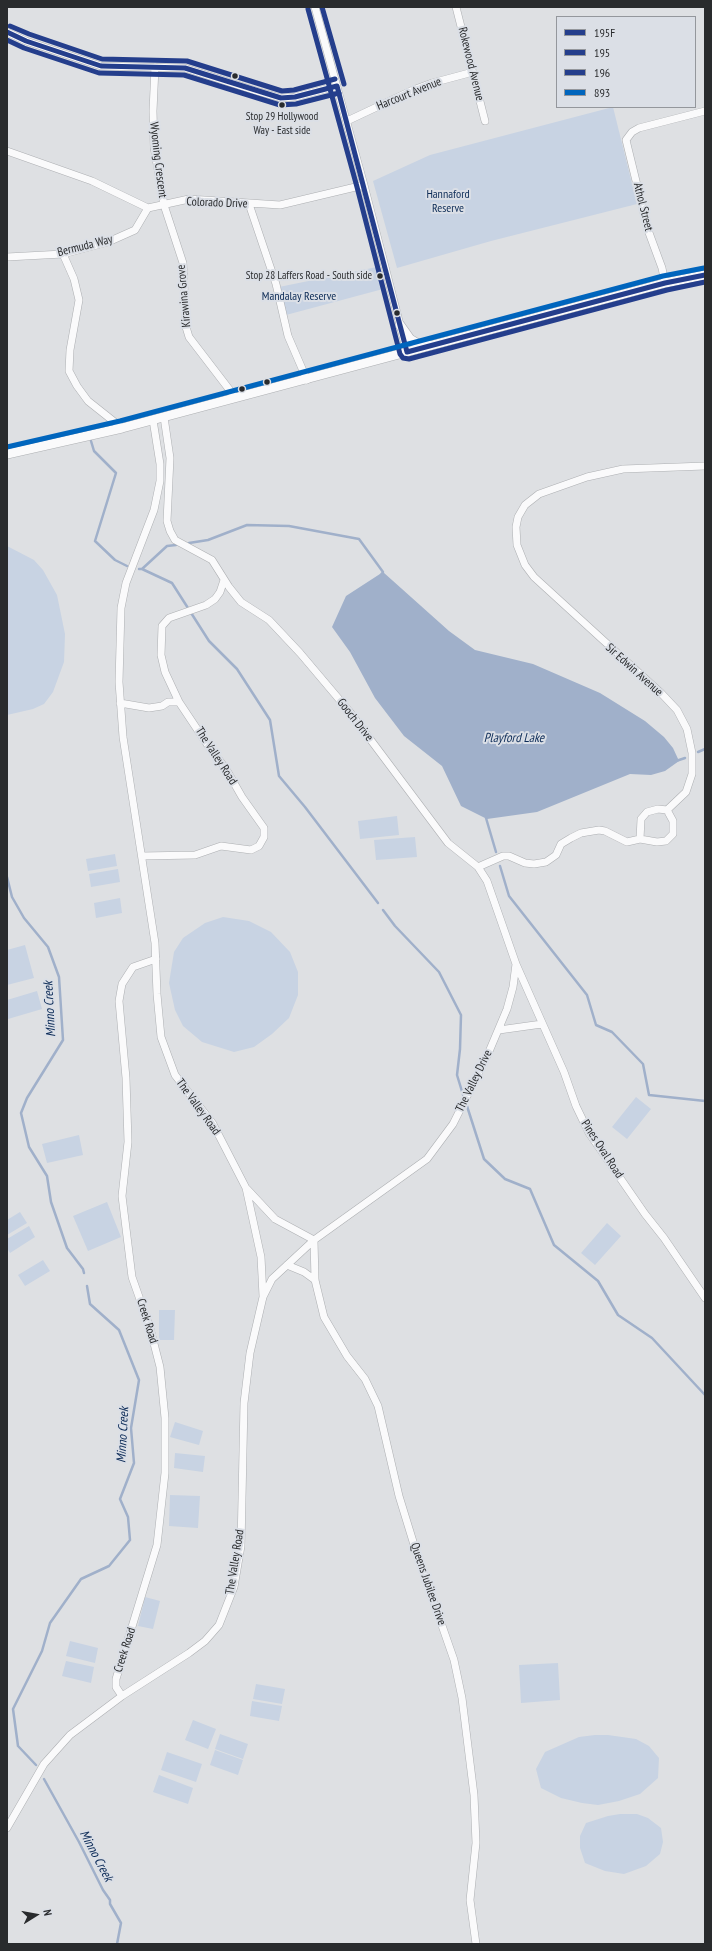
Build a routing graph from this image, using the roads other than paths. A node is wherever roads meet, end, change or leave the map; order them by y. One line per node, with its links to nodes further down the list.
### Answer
1 (315, 7): 6 (street)
2 (456, 7): 5 (street, Rokewood Avenue)
3 (7, 32): 4 (street)
4 (155, 67): 6 (street); 13 (street, Wyoming Crescent)
5 (473, 72): 8 (street, Harcourt Avenue); 9 (street, Rokewood Avenue)
6 (337, 86): 8 (street)
7 (705, 111): 18 (street, Athol Street)
8 (347, 121): 11 (street)
9 (485, 121)
10 (7, 151): 14 (street)
11 (364, 185): 12 (street, Colorado Drive); 19 (street)
12 (249, 204): 13 (street, Colorado Drive); 22 (street)
13 (164, 205): 14 (street, Colorado Drive); 23 (street, Kirawina Grove)
14 (148, 208): 15 (street, Bermuda Way)
15 (63, 254): 16 (street, Bermuda Way); 26 (street)
16 (7, 257)
17 (705, 275): 18 (main road)
18 (665, 283): 20 (main road)
19 (400, 325): 20 (main road); 21 (street)
20 (432, 346): 21 (main road)
21 (406, 352): 22 (main road)
22 (307, 380): 23 (main road)
23 (235, 397): 24 (main road)
24 (164, 417): 25 (main road); 29 (street, Gooch Drive)
25 (153, 420): 26 (main road); 31 (street, The Valley Road)
26 (122, 428): 27 (main road)
27 (7, 454)
28 (705, 466): 32 (street, Sir Edwin Avenue)
29 (224, 580): 30 (street, The Valley Road); 35 (street, Gooch Drive)
30 (179, 702): 31 (street); 34 (street, The Valley Road)
31 (120, 703): 34 (street, The Valley Road)
32 (667, 810): 33 (street); 33 (street)
33 (640, 839): 35 (street)
34 (142, 856): 36 (street, The Valley Road)
35 (478, 867): 37 (street, The Valley Drive)
36 (156, 959): 40 (street, The Valley Road); 46 (street, Creek Road)
37 (516, 964): 38 (street, Pines Oval Road); 39 (street, The Valley Drive)
38 (542, 1024): 39 (street); 45 (street, Pines Oval Road)
39 (499, 1030): 41 (street, The Valley Drive)
40 (246, 1188): 41 (street, The Valley Road); 44 (street, The Valley Road)
41 (314, 1240): 42 (street, The Valley Road); 43 (street, Queens Jubilee Drive)
42 (287, 1265): 43 (street); 44 (street, The Valley Road)
43 (316, 1280): 48 (street, Queens Jubilee Drive)
44 (263, 1296): 46 (street, The Valley Road)
45 (705, 1298)
46 (122, 1696): 47 (street, The Valley Road)
47 (7, 1828)
48 (476, 1944)

